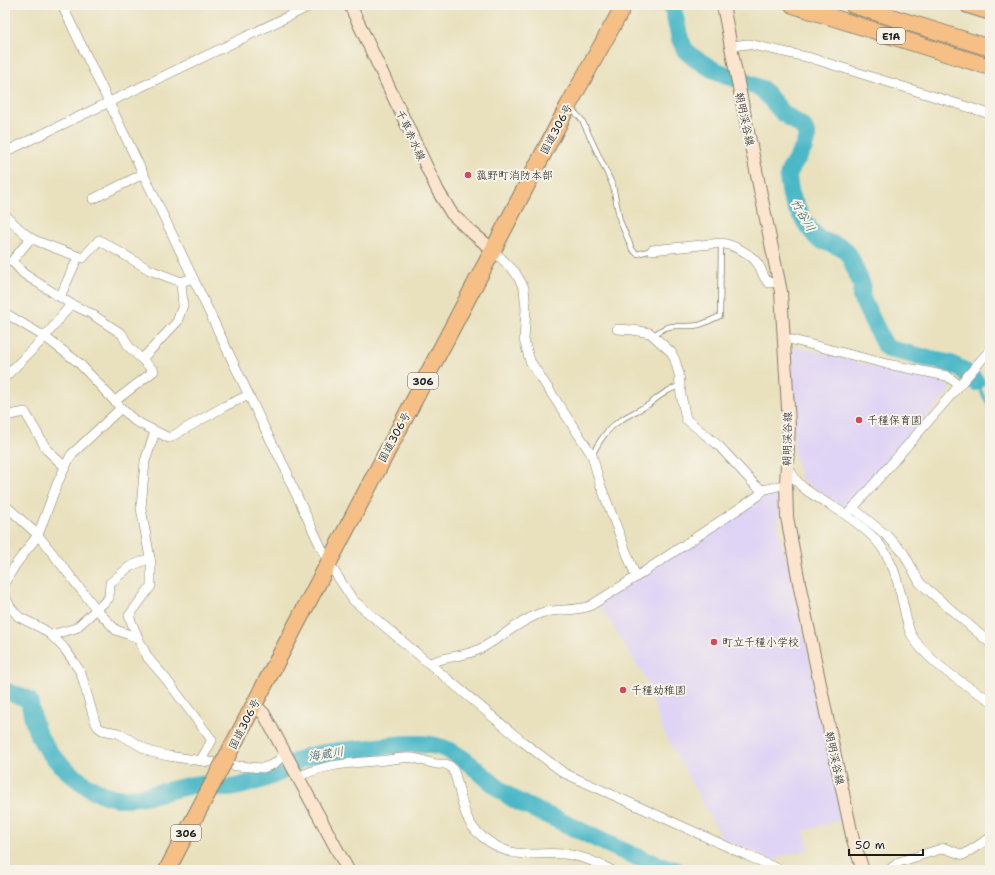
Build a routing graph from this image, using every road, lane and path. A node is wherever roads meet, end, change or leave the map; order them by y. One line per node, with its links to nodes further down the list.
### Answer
1 (62, 5): 13 (street)
2 (312, 5): 13 (street)
3 (350, 5): 22 (main road, 千草赤水線)
4 (624, 5): 14 (highway, 国道306号 / 306)
5 (723, 5): 10 (main road, 朝明渓谷線)
6 (793, 5): 12 (highway, E1A)
7 (852, 5): 11 (highway, E1A)
8 (968, 5): 9 (highway)
9 (990, 12)
10 (731, 46): 15 (street); 27 (main road, 朝明渓谷線)
11 (990, 48)
12 (990, 67)
13 (108, 102): 16 (street); 17 (street)
14 (568, 106): 22 (highway, 国道306号 / 306); 23 (lane)
15 (990, 114)
16 (5, 152)
17 (143, 174): 18 (street); 25 (street)
18 (93, 199)
19 (5, 215): 20 (street)
20 (31, 238): 24 (street); 28 (street)
21 (721, 243): 23 (street); 27 (street); 32 (lane)
22 (493, 250): 44 (street); 53 (highway, 国道306号 / 306)
23 (652, 250)
24 (78, 257): 26 (street); 28 (street)
25 (193, 278): 26 (street); 40 (street)
26 (181, 282): 36 (street)
27 (779, 282): 34 (main road, 朝明渓谷線)
28 (60, 297): 29 (street)
29 (71, 304): 33 (street); 36 (street)
30 (5, 313): 33 (street)
31 (617, 329): 32 (street)
32 (654, 336): 39 (street)
33 (45, 337): 37 (street); 41 (street)
34 (784, 338): 38 (street); 45 (main road, 朝明渓谷線)
35 (990, 350): 38 (street)
36 (142, 359): 41 (street)
37 (5, 377)
38 (959, 385): 50 (street)
39 (680, 386): 44 (lane); 48 (street)
40 (249, 395): 43 (street); 53 (street)
41 (118, 405): 43 (street); 46 (street)
42 (5, 416): 46 (street)
43 (155, 432): 52 (street)
44 (592, 455): 54 (street)
45 (787, 462): 47 (main road, 朝明渓谷線); 50 (street)
46 (65, 467): 51 (street)
47 (786, 484): 48 (street); 72 (main road, 朝明渓谷線)
48 (763, 490): 54 (street)
49 (5, 506): 51 (street)
50 (850, 512): 60 (street); 62 (street)
51 (38, 535): 55 (street); 57 (street)
52 (150, 558): 57 (street); 59 (street)
53 (328, 562): 61 (street); 63 (highway, 国道306号 / 306)
54 (636, 577): 61 (street)
55 (5, 582)
56 (5, 597): 58 (street)
57 (97, 610): 58 (street); 59 (street)
58 (51, 635): 65 (street)
59 (138, 638): 65 (street)
60 (990, 643)
61 (430, 663): 71 (street)
62 (990, 700)
63 (254, 704): 64 (main road); 68 (highway, 国道306号 / 306, bridge)
64 (286, 756): 65 (street); 66 (main road)
65 (201, 760)
66 (297, 775): 69 (main road); 70 (street)
67 (990, 838): 73 (street)
68 (167, 870)
69 (348, 870)
70 (611, 870)
71 (780, 870)
72 (863, 870)
73 (889, 870)

